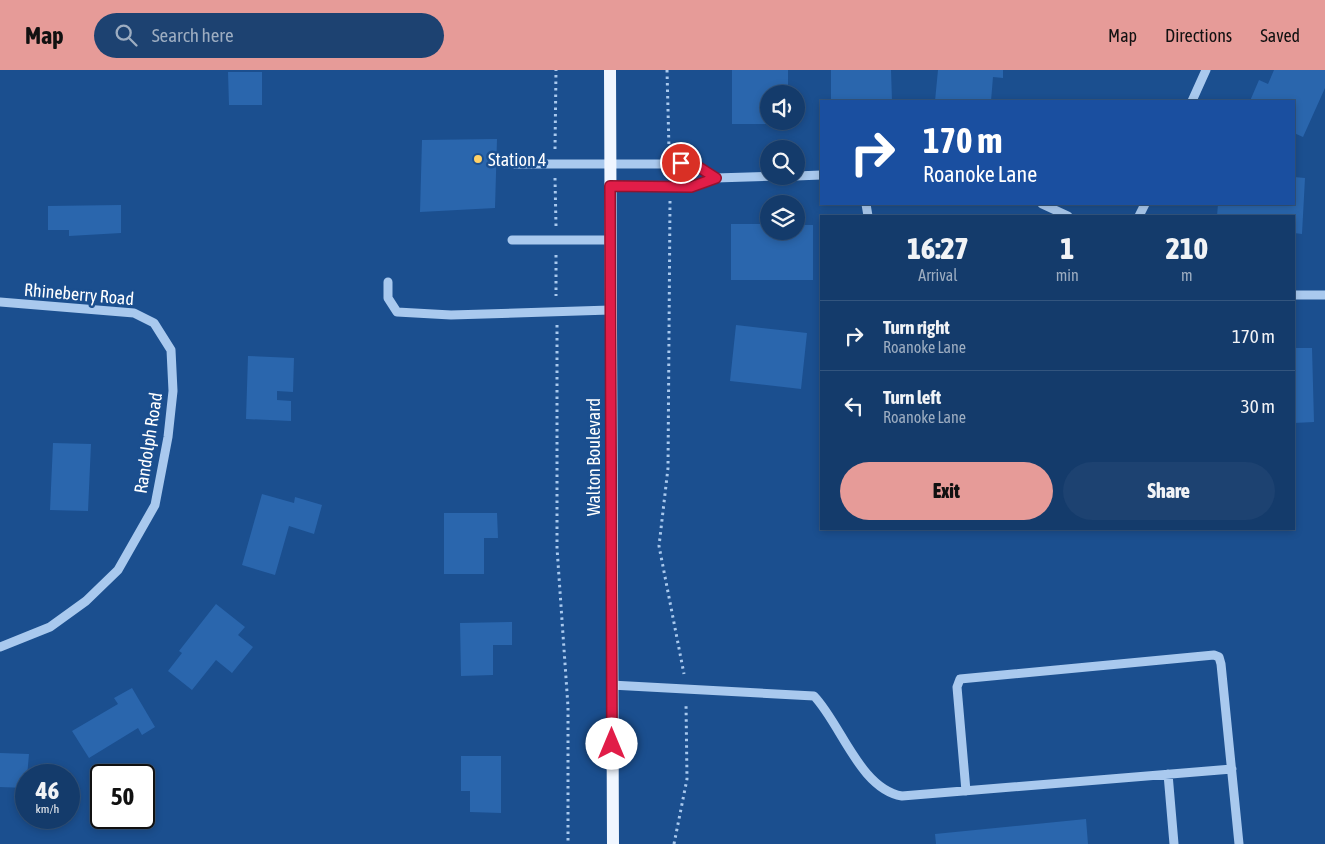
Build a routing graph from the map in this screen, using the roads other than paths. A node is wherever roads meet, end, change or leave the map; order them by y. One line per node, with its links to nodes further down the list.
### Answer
1 (610, 70): 4 (main road, Walton Boulevard)
2 (1206, 70): 3 (street)
3 (1192, 100)
4 (610, 162): 5 (street); 9 (street); 10 (main road, Walton Boulevard)
5 (515, 164)
6 (820, 175): 7 (street)
7 (805, 176)
8 (760, 177): 9 (street)
9 (716, 178): 10 (street)
10 (610, 186): 14 (main road, Walton Boulevard)
11 (1044, 205): 12 (street)
12 (1066, 215)
13 (512, 240): 14 (street)
14 (610, 240): 19 (main road, Walton Boulevard)
15 (388, 282): 19 (street)
16 (1295, 295): 17 (street)
17 (1325, 295)
18 (0, 302): 20 (street, Rhineberry Road)
19 (610, 310): 22 (main road, Walton Boulevard)
20 (154, 323): 21 (street, Randolph Road)
21 (0, 648)
22 (611, 685): 25 (street); 26 (main road, Walton Boulevard)
23 (1232, 769): 24 (street); 25 (street); 28 (street)
24 (1168, 774): 25 (street); 27 (street)
25 (966, 791)
26 (613, 844)
27 (1174, 844)
28 (1239, 844)

